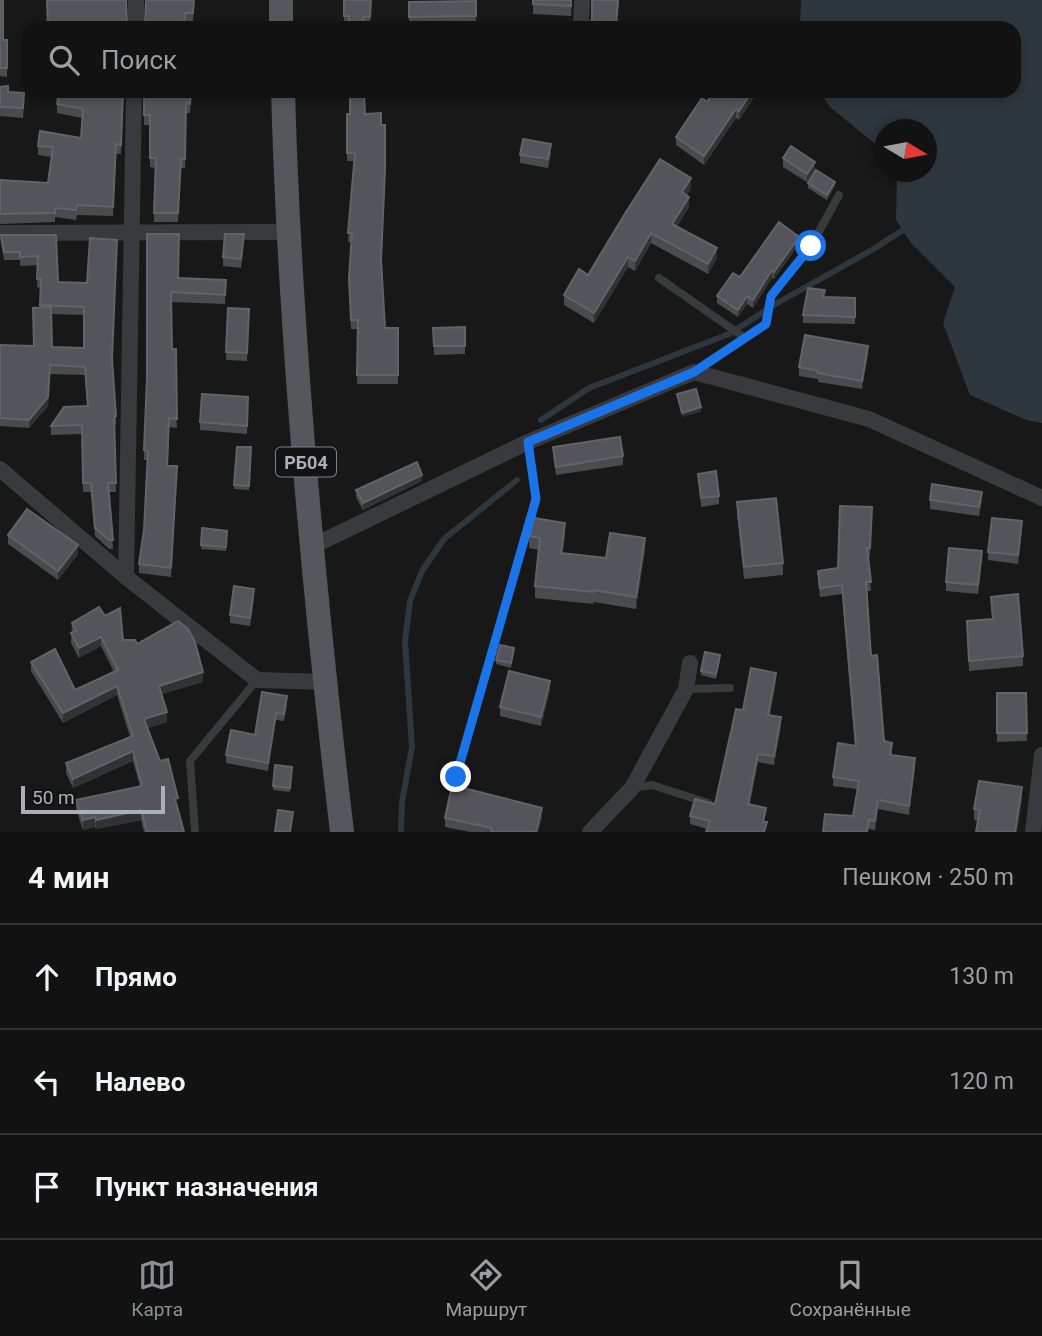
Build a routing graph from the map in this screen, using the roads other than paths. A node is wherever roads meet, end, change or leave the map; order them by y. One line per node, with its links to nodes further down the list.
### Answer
1 (136, 0): 4 (street)
2 (281, 0): 5 (main road)
3 (582, 0): 6 (street)
4 (136, 21)
5 (281, 21)
6 (581, 21)
7 (134, 98): 12 (street)
8 (283, 98): 10 (main road, РБ04)
9 (839, 195): 14 (lane)
10 (287, 232): 12 (street); 19 (main road, РБ04)
11 (0, 233): 12 (street)
12 (131, 233): 20 (street)
13 (659, 278): 14 (lane)
14 (742, 336): 15 (lane)
15 (694, 372): 16 (street); 18 (street)
16 (528, 442): 19 (street); 27 (lane)
17 (0, 469): 20 (street)
18 (1042, 498)
19 (313, 546): 23 (main road, РБ04)
20 (126, 577): 22 (street)
21 (690, 663): 24 (street)
22 (257, 680): 23 (street); 30 (lane)
23 (325, 682): 31 (main road, РБ04)
24 (686, 688): 25 (lane); 28 (street)
25 (730, 688)
26 (1042, 755): 33 (street)
27 (456, 777)
28 (632, 788): 29 (lane); 32 (street)
29 (708, 803)
30 (195, 832)
31 (342, 832)
32 (590, 832)
33 (1033, 832)

